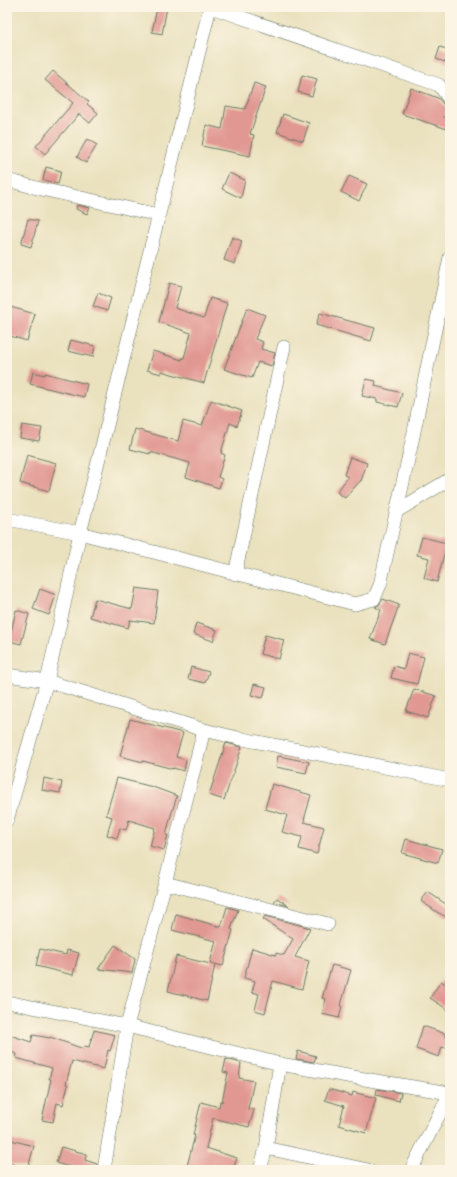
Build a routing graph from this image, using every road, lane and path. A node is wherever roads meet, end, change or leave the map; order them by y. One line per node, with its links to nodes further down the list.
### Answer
1 (210, 7): 2 (street); 4 (street)
2 (450, 100)
3 (7, 180): 4 (street)
4 (158, 215): 10 (street)
5 (450, 257): 8 (street)
6 (284, 347): 11 (street)
7 (450, 479): 8 (street)
8 (397, 511): 11 (street)
9 (7, 519): 10 (street)
10 (80, 533): 11 (street); 13 (street)
11 (235, 574)
12 (7, 675): 13 (street)
13 (47, 681): 14 (street); 16 (street)
14 (204, 730): 15 (street); 17 (street)
15 (450, 780)
16 (7, 820)
17 (165, 883): 18 (street); 20 (street)
18 (328, 924)
19 (7, 1002): 20 (street)
20 (127, 1026): 21 (street); 24 (street)
21 (280, 1064): 22 (street); 23 (street)
22 (450, 1093): 27 (street)
23 (266, 1148): 25 (street); 26 (street)
24 (104, 1170)
25 (260, 1170)
26 (368, 1170)
27 (411, 1170)

